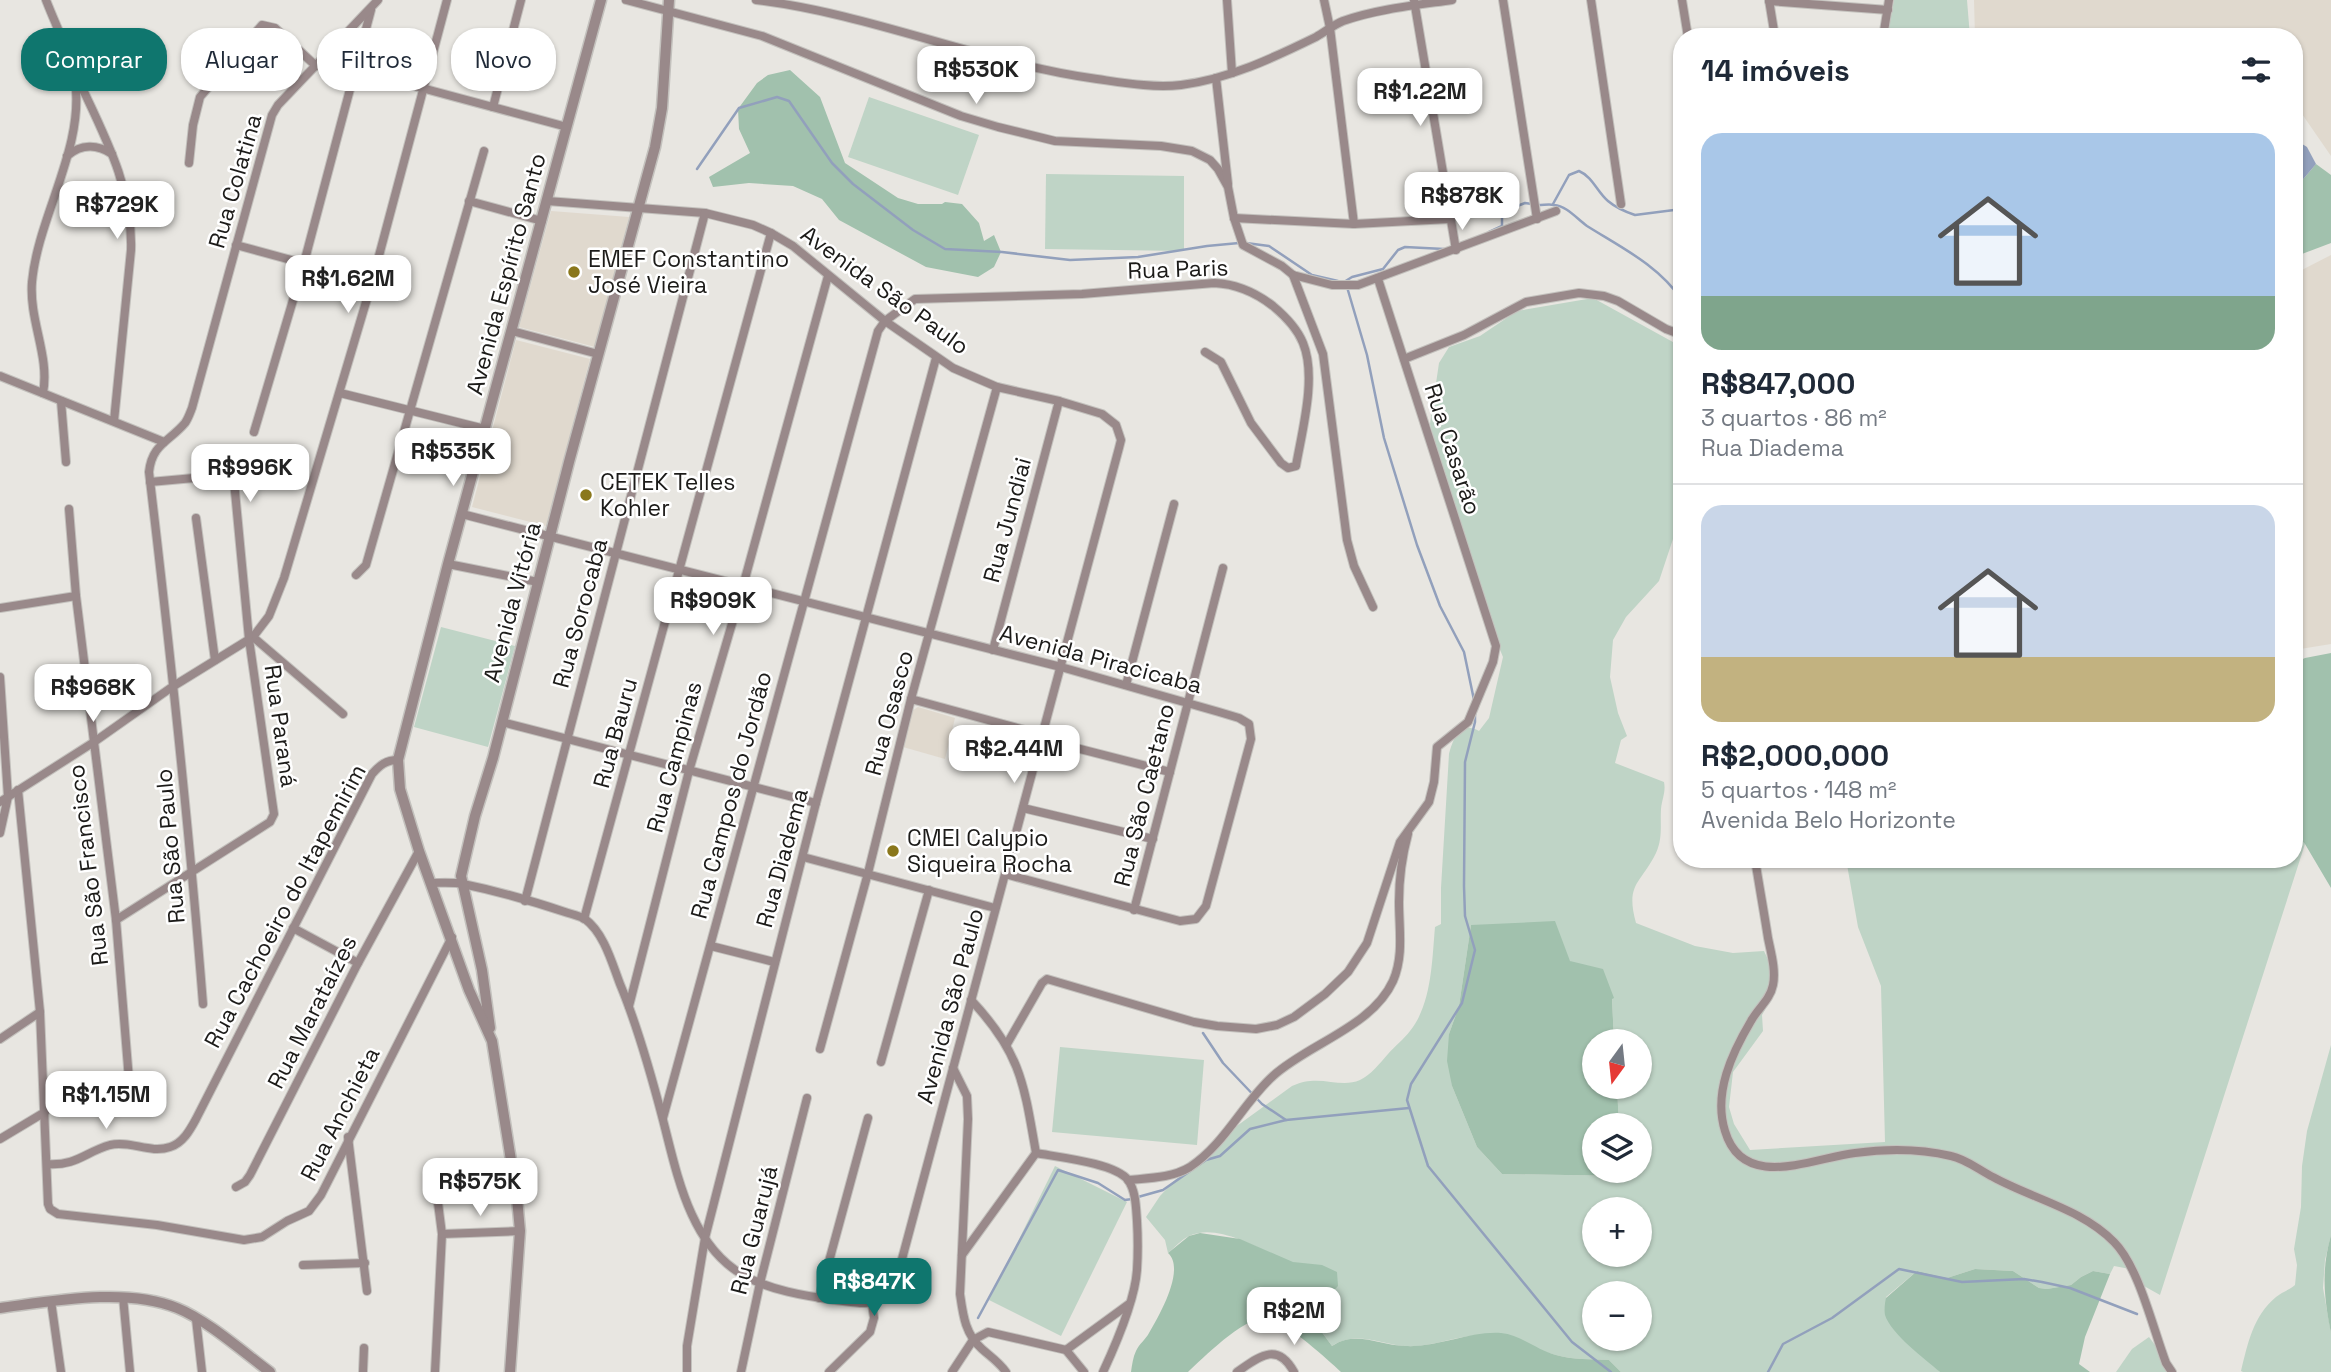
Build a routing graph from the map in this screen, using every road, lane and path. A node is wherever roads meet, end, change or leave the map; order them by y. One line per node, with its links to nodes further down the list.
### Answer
1 (46, 0): 19 (street)
2 (447, 0): 26 (street)
3 (521, 0): 36 (street)
4 (601, 0): 37 (street, Avenida Espírito Santo)
5 (626, 0): 17 (street)
6 (756, 0): 30 (street)
7 (1227, 0): 29 (street)
8 (1324, 0): 22 (street)
9 (1452, 0): 16 (street)
10 (1503, 0): 51 (street)
11 (1591, 0): 45 (street)
12 (1682, 0): 23 (street)
13 (1889, 0): 18 (street)
14 (1769, 1): 18 (street); 24 (street)
15 (375, 3): 20 (street, Rua Colatina); 21 (street)
16 (1415, 3): 22 (street); 50 (street)
17 (668, 5): 42 (street); 46 (street, Avenida Vitória)
18 (1888, 10): 25 (street)
19 (57, 28)
20 (352, 28)
21 (368, 28)
22 (1330, 28): 29 (street); 53 (street)
23 (1687, 28)
24 (1774, 28)
25 (1885, 28)
26 (437, 35)
27 (317, 61): 41 (street)
28 (317, 65): 55 (street, Rua Colatina)
29 (1232, 73): 30 (street)
30 (1216, 78): 42 (street)
31 (76, 91): 40 (street)
32 (83, 91): 39 (street)
33 (349, 91): 57 (street)
34 (421, 91): 61 (street)
35 (433, 91): 36 (street)
36 (493, 107): 37 (street)
37 (567, 127): 44 (street, Avenida Espírito Santo)
38 (484, 151): 43 (street)
39 (112, 154): 40 (street); 77 (street)
40 (65, 158): 71 (street)
41 (189, 163)
42 (1228, 187): 49 (street)
43 (469, 201): 52 (street); 76 (street)
44 (547, 201): 46 (street, Avenida São Paulo); 52 (street, Avenida Espírito Santo)
45 (1621, 204)
46 (638, 208): 48 (street, Avenida São Paulo); 66 (street, Avenida Vitória)
47 (1556, 211): 51 (street)
48 (705, 213): 54 (street, Avenida São Paulo); 88 (street, Rua Sorocaba)
49 (1234, 218): 53 (street); 58 (street)
50 (1449, 219): 53 (street); 56 (street)
51 (1536, 219): 56 (street)
52 (542, 221): 63 (street, Avenida Espírito Santo)
53 (1354, 224)
54 (771, 233): 59 (street, Avenida São Paulo); 91 (street, Rua Bauru)
55 (236, 245): 57 (street); 75 (street, Rua Colatina)
56 (1456, 250): 60 (street)
57 (304, 262): 61 (street); 79 (street)
58 (1293, 275): 60 (street); 97 (street)
59 (828, 276): 62 (street, Avenida São Paulo); 94 (street, Rua Campinas)
60 (1378, 279): 68 (street, Rua Casarão)
61 (372, 282): 72 (street)
62 (886, 321): 65 (street, Rua Paris); 67 (street, Avenida São Paulo); 96 (street, Rua Campos do Jordão)
63 (512, 331): 66 (street); 78 (street, Avenida Espírito Santo)
64 (1673, 332): 68 (street)
65 (1205, 352)
66 (598, 354): 87 (street, Avenida Vitória)
67 (936, 358): 70 (street, Avenida São Paulo); 99 (street, Rua Diadema)
68 (1404, 359): 124 (street, Rua Casarão)
69 (0, 376): 71 (street)
70 (997, 387): 74 (street, Avenida São Paulo); 100 (street, Rua Osasco)
71 (43, 393): 73 (street)
72 (340, 393): 76 (street); 101 (street)
73 (61, 401): 77 (street); 81 (street)
74 (1059, 401): 102 (street, Rua Jundiai); 104 (street, Avenida São Paulo)
75 (192, 408): 80 (street, Rua São Paulo)
76 (409, 410): 78 (street); 92 (street)
77 (114, 421): 80 (street)
78 (485, 429): 85 (street, Avenida Espírito Santo)
79 (254, 432)
80 (164, 442): 82 (street, Rua São Paulo)
81 (66, 463)
82 (150, 482): 101 (street, Rua Paraná); 107 (street, Rua São Paulo)
83 (1174, 505): 106 (street)
84 (69, 509): 95 (street, Rua São Francisco)
85 (462, 514): 87 (street, Avenida Piracicaba); 89 (street, Avenida Espírito Santo)
86 (197, 518): 103 (street)
87 (551, 537): 88 (street, Avenida Piracicaba); 93 (street, Avenida Vitória)
88 (615, 553): 91 (street, Avenida Piracicaba); 113 (street, Rua Sorocaba)
89 (448, 564): 93 (street); 116 (street, Avenida Espírito Santo)
90 (1223, 568): 109 (street, Rua São Caetano)
91 (680, 569): 94 (street, Avenida Piracicaba); 115 (street, Rua Bauru)
92 (356, 575)
93 (538, 582): 111 (street, Avenida Vitória)
94 (743, 586): 96 (street, Avenida Piracicaba); 117 (street, Rua Campinas)
95 (76, 596): 98 (street); 114 (street, Rua São Francisco)
96 (803, 602): 99 (street, Avenida Piracicaba); 119 (street, Rua Campos do Jordão)
97 (1373, 607)
98 (0, 608)
99 (866, 618): 100 (street, Avenida Piracicaba); 122 (street, Rua Diadema)
100 (931, 634): 102 (street, Avenida Piracicaba); 108 (street, Rua Osasco)
101 (251, 638): 103 (street); 110 (street); 130 (street, Rua Paraná)
102 (993, 650): 104 (street, Avenida Piracicaba)
103 (215, 660): 107 (street)
104 (1061, 667): 106 (street, Avenida Piracicaba); 112 (street, Avenida São Paulo)
105 (0, 677): 121 (street)
106 (1126, 685): 109 (street, Avenida Piracicaba)
107 (172, 687): 114 (street); 130 (street, Rua São Paulo)
108 (911, 699): 112 (street); 131 (street, Rua Osasco)
109 (1188, 702): 118 (street, Rua São Caetano); 138 (street, Avenida Piracicaba)
110 (343, 714)
111 (502, 722): 113 (street); 134 (street, Avenida Vitória)
112 (1042, 737): 118 (street); 123 (street, Avenida São Paulo)
113 (566, 738): 115 (street); 136 (street, Rua Sorocaba)
114 (94, 742): 120 (street); 140 (street, Rua São Francisco)
115 (629, 755): 117 (street); 139 (street, Rua Bauru)
116 (398, 760): 127 (street, Avenida Espírito Santo); 141 (street, Rua Cachoeiro do Itapemirim)
117 (689, 771): 119 (street); 150 (street, Rua Campinas)
118 (1170, 772): 126 (street, Rua São Caetano)
119 (752, 787): 122 (street); 143 (street, Rua Campos do Jordão)
120 (18, 790): 121 (street); 151 (street)
121 (4, 800): 125 (street)
122 (816, 803): 128 (street, Rua Diadema)
123 (1023, 808): 126 (street); 132 (street, Avenida São Paulo)
124 (1409, 831): 154 (street); 167 (street)
125 (0, 833)
126 (1153, 839): 138 (street, Rua São Caetano)
127 (419, 851): 133 (street, Avenida Espírito Santo); 145 (street, Rua Marataízes)
128 (803, 856): 131 (street); 144 (street, Rua Diadema)
129 (1756, 868): 204 (street)
130 (193, 871): 140 (street); 149 (street, Rua São Paulo)
131 (868, 873): 135 (street); 155 (street, Rua Osasco)
132 (1005, 874): 137 (street, Avenida São Paulo); 138 (street, Avenida Piracicaba)
133 (431, 883): 134 (street); 142 (street, Avenida Espírito Santo)
134 (461, 884): 136 (street); 146 (street, Avenida Vitória)
135 (929, 890): 137 (street); 156 (street)
136 (525, 901): 139 (street)
137 (995, 908): 148 (street, Avenida São Paulo)
138 (1134, 910)
139 (584, 919): 150 (street)
140 (116, 920): 158 (street, Rua São Francisco)
141 (293, 928): 145 (street); 166 (street, Rua Cachoeiro do Itapemirim)
142 (452, 937): 147 (street, Avenida Espírito Santo); 163 (street, Rua Anchieta)
143 (711, 946): 144 (street); 161 (street, Rua Campos do Jordão)
144 (775, 962): 172 (street, Rua Diadema)
145 (358, 964): 168 (street, Rua Marataízes)
146 (485, 984): 147 (street); 153 (street, Avenida Vitória)
147 (469, 990): 153 (street, Avenida Espírito Santo)
148 (971, 1000): 154 (street); 157 (street, Avenida São Paulo)
149 (203, 1003)
150 (629, 1006): 161 (street)
151 (40, 1012): 152 (street); 160 (street)
152 (0, 1039)
153 (492, 1041): 170 (street, Avenida Espírito Santo)
154 (1007, 1044): 165 (street)
155 (820, 1049)
156 (881, 1062)
157 (953, 1068): 173 (street); 181 (street, Avenida São Paulo)
158 (130, 1092)
159 (807, 1098): 176 (street, Rua Guarujá)
160 (45, 1112): 164 (street); 166 (street)
161 (663, 1118): 172 (street)
162 (867, 1118): 179 (street)
163 (348, 1137): 166 (street, Rua Anchieta); 174 (street)
164 (0, 1139)
165 (1036, 1153): 167 (street); 173 (street)
166 (47, 1164)
167 (1128, 1180): 182 (street)
168 (236, 1187)
169 (429, 1191): 171 (street)
170 (520, 1231): 171 (street); 194 (street, Avenida Espírito Santo)
171 (442, 1234): 193 (street)
172 (705, 1238): 176 (street); 195 (street, Rua Diadema)
173 (961, 1256): 185 (street)
174 (365, 1263): 175 (street); 177 (street)
175 (303, 1265)
176 (760, 1283): 179 (street); 196 (street, Rua Guarujá)
177 (367, 1291)
178 (123, 1297): 180 (street); 184 (street); 189 (street)
179 (819, 1298): 181 (street)
180 (51, 1301): 183 (street); 188 (street)
181 (872, 1303): 197 (street)
182 (1129, 1304): 187 (street); 201 (street)
183 (0, 1308)
184 (196, 1318): 190 (street); 191 (street)
185 (973, 1340): 187 (street); 198 (street); 199 (street)
186 (364, 1348): 192 (street)
187 (1066, 1350): 200 (street)
188 (61, 1372)
189 (130, 1372)
190 (202, 1372)
191 (270, 1372)
192 (363, 1372)
193 (435, 1372)
194 (510, 1372)
195 (687, 1372)
196 (741, 1372)
197 (829, 1372)
198 (953, 1372)
199 (1006, 1372)
200 (1084, 1372)
201 (1103, 1372)
202 (1237, 1372): 203 (street)
203 (1294, 1372)
204 (2172, 1372)

